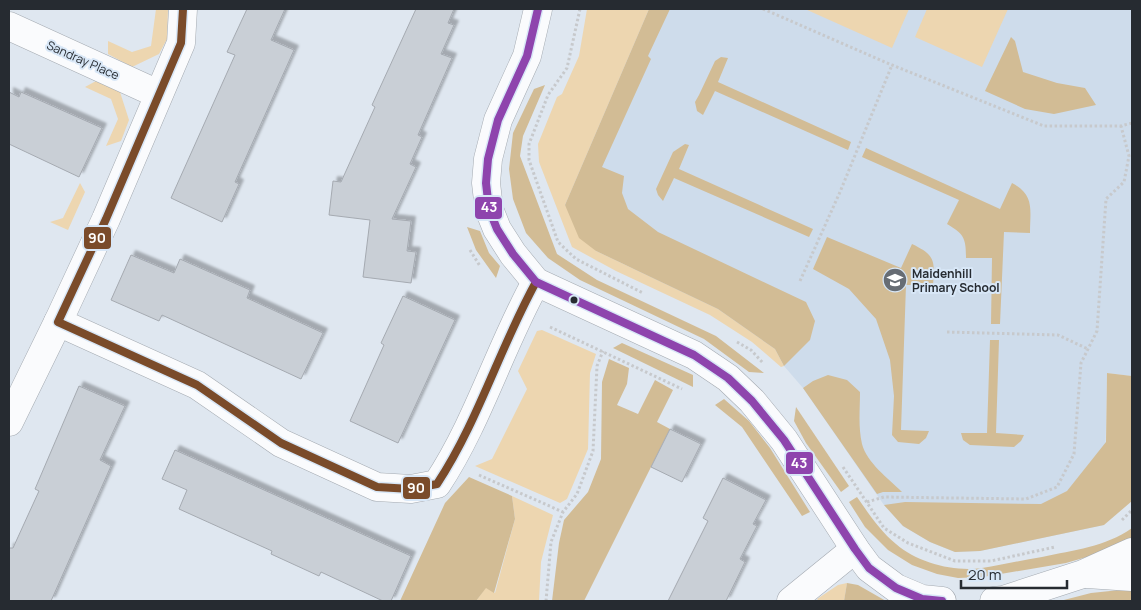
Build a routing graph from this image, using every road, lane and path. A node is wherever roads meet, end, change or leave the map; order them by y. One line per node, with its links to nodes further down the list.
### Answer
1 (184, 9): 7 (street)
2 (538, 9): 11 (street)
3 (580, 9): 12 (path)
4 (763, 9): 6 (path)
5 (9, 26): 7 (street, Sandray Place)
6 (892, 65): 9 (path); 10 (path)
7 (158, 94): 14 (street)
8 (1132, 123): 9 (path)
9 (1121, 126): 17 (path)
10 (800, 281)
11 (536, 282): 13 (street); 21 (street)
12 (646, 295)
13 (616, 320): 25 (path); 28 (street)
14 (58, 322): 19 (street); 21 (street)
15 (947, 332): 17 (path)
16 (734, 340): 18 (path)
17 (1088, 349): 23 (path)
18 (768, 369)
19 (15, 392): 20 (street)
20 (9, 422)
21 (451, 462): 25 (path)
22 (841, 464): 23 (path)
23 (866, 502): 27 (path)
24 (1132, 510): 26 (path)
25 (563, 512): 32 (path)
26 (1118, 524)
27 (1056, 546)
28 (855, 549): 33 (street); 34 (street)
29 (1132, 552): 30 (street)
30 (1083, 574): 31 (street); 35 (street)
31 (1132, 577)
32 (546, 601)
33 (791, 601)
34 (942, 601)
35 (994, 601)

